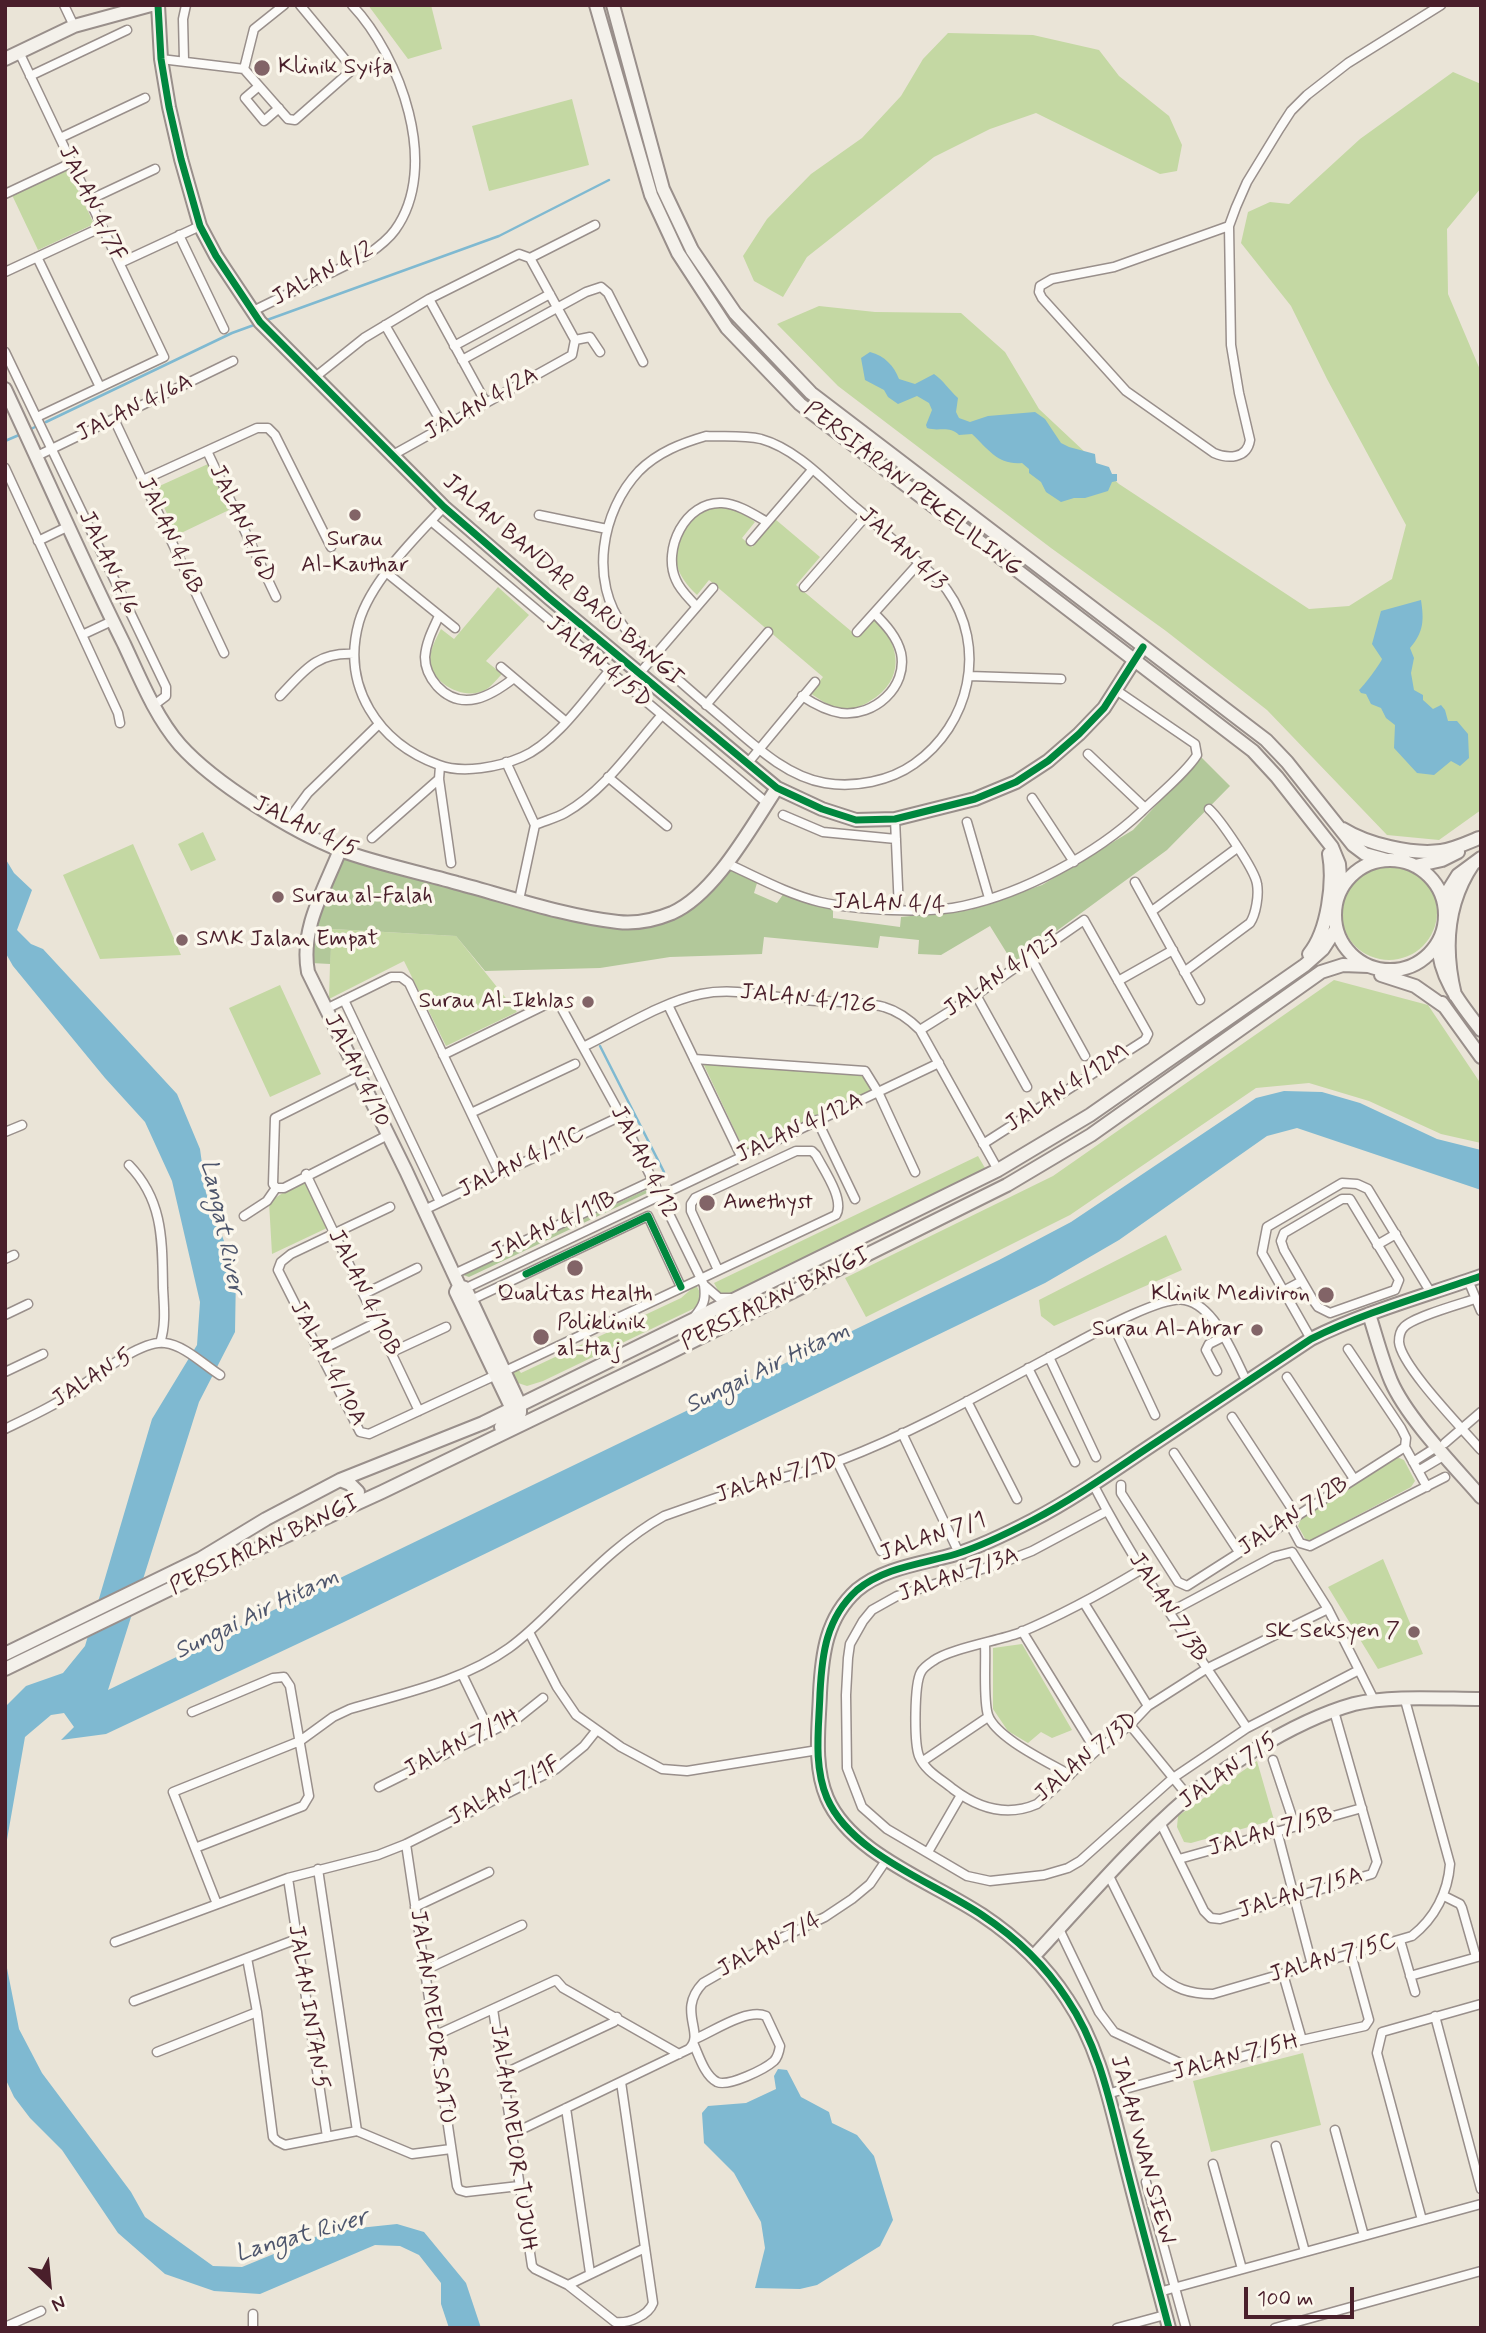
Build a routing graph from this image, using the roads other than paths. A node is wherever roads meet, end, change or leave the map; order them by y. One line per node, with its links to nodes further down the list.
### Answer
1 (64, 5): 11 (street)
2 (151, 5): 11 (main road)
3 (158, 5): 15 (main road, JALAN BANDAR BARU BANGI)
4 (186, 5): 16 (street)
5 (284, 5): 19 (street)
6 (300, 5): 23 (street)
7 (352, 5): 41 (street, JALAN 4/2)
8 (596, 5): 18 (main road, PERSIARAN PEKELILING)
9 (613, 5): 17 (main road, PERSIARAN PEKELILING)
10 (1441, 5): 31 (street)
11 (74, 26): 13 (main road)
12 (127, 30): 20 (street)
13 (19, 52): 14 (main road); 20 (street, JALAN 4/7F)
14 (5, 59)
15 (161, 59): 16 (street); 30 (main road, JALAN BANDAR BARU BANGI)
16 (184, 60): 19 (street)
17 (628, 62): 18 (main road); 88 (main road, PERSIARAN PEKELILING)
18 (613, 66): 92 (main road, PERSIARAN PEKELILING)
19 (244, 69): 21 (street)
20 (30, 76): 24 (street, JALAN 4/7F)
21 (260, 86): 23 (street); 23 (street)
22 (145, 98): 24 (street)
23 (279, 108)
24 (60, 138): 25 (street, JALAN 4/7F)
25 (71, 163): 27 (street); 28 (street, JALAN 4/7F)
26 (155, 169): 28 (street)
27 (6, 193)
28 (89, 200): 32 (street, JALAN 4/7F)
29 (595, 225): 35 (street)
30 (200, 226): 33 (street); 41 (main road, JALAN BANDAR BARU BANGI)
31 (1230, 226): 31 (street)
32 (102, 227): 34 (street); 36 (street, JALAN 4/7F)
33 (179, 235): 36 (street); 43 (street)
34 (37, 257): 37 (street); 52 (street)
35 (530, 258): 38 (street); 39 (street)
36 (120, 263): 52 (street, JALAN 4/7F)
37 (5, 272)
38 (550, 294): 40 (street); 45 (street)
39 (429, 299): 42 (street); 45 (street)
40 (558, 308): 44 (street); 48 (street); 50 (street)
41 (253, 311): 51 (main road, JALAN BANDAR BARU BANGI)
42 (386, 325): 51 (street); 57 (street)
43 (224, 329)
44 (575, 340): 47 (street); 54 (street, JALAN 4/2A)
45 (454, 346): 48 (street)
46 (5, 352): 55 (street, JALAN 4/6)
47 (600, 352)
48 (462, 360): 54 (street)
49 (233, 361): 56 (street, JALAN 4/6A)
50 (643, 362)
51 (314, 378): 61 (main road, JALAN BANDAR BARU BANGI)
52 (100, 387): 55 (street)
53 (6, 391): 60 (main road, JALAN 4/5)
54 (486, 403): 57 (street, JALAN 4/2A)
55 (37, 417): 58 (street, JALAN 4/6)
56 (114, 419): 58 (street, JALAN 4/6A); 64 (street, JALAN 4/6B)
57 (444, 427): 61 (street, JALAN 4/2A)
58 (52, 448): 60 (street, JALAN 4/6A); 103 (street, JALAN 4/6)
59 (207, 451): 64 (street); 74 (street); 79 (street, JALAN 4/6D)
60 (37, 456): 70 (main road, JALAN 4/5)
61 (391, 456): 65 (main road, JALAN BANDAR BARU BANGI)
62 (5, 468): 72 (street)
63 (812, 470): 67 (street, JALAN 4/3); 69 (street); 71 (street, JALAN 4/3)
64 (143, 481): 89 (street, JALAN 4/6B)
65 (444, 507): 68 (street); 95 (main road, JALAN BANDAR BARU BANGI)
66 (540, 515): 71 (street)
67 (866, 516): 75 (street, JALAN 4/3); 77 (street)
68 (431, 521): 76 (street); 94 (street, JALAN 4/5D)
69 (767, 522): 73 (street); 80 (street)
70 (69, 526): 72 (street); 83 (main road, JALAN 4/5)
71 (607, 528): 91 (street, JALAN 4/3)
72 (38, 541): 87 (street)
73 (751, 541)
74 (331, 547)
75 (919, 563): 81 (street); 96 (street, JALAN 4/3)
76 (387, 573): 82 (street); 90 (street)
77 (804, 587)
78 (713, 588): 80 (street)
79 (276, 597)
80 (696, 606): 91 (street)
81 (874, 613): 86 (street); 102 (street)
82 (439, 616): 84 (street); 97 (street)
83 (112, 621): 87 (street); 103 (main road, JALAN 4/5)
84 (455, 628)
85 (768, 632): 104 (street)
86 (857, 632)
87 (82, 635): 107 (street)
88 (1143, 647): 92 (main road, JALAN BANDAR BARU BANGI); 124 (main road, PERSIARAN PEKELILING)
89 (224, 653)
90 (354, 653): 101 (street); 108 (street)
91 (653, 657): 95 (street); 104 (street, JALAN 4/3)
92 (1135, 662): 100 (main road, JALAN BANDAR BARU BANGI); 129 (main road, PERSIARAN PEKELILING)
93 (501, 667): 97 (street)
94 (609, 671): 105 (street, JALAN 4/5D); 106 (street)
95 (639, 674): 112 (main road, JALAN BANDAR BARU BANGI)
96 (969, 676): 98 (street); 109 (street, JALAN 4/3)
97 (514, 678): 106 (street)
98 (1062, 679)
99 (815, 682): 102 (street)
100 (1116, 690): 119 (street, JALAN 4/4); 122 (main road, JALAN BANDAR BARU BANGI)
101 (280, 696)
102 (802, 696): 109 (street)
103 (153, 705): 125 (main road, JALAN 4/5)
104 (706, 705): 109 (street, JALAN 4/3)
105 (661, 716): 114 (street); 118 (street, JALAN 4/5D)
106 (565, 721): 111 (street)
107 (120, 723)
108 (379, 724): 113 (street); 125 (street)
109 (759, 749): 112 (street)
110 (1088, 754): 119 (street)
111 (506, 762): 113 (street); 126 (street)
112 (747, 764): 116 (main road, JALAN BANDAR BARU BANGI)
113 (440, 766): 115 (street)
114 (608, 777): 126 (street); 127 (street)
115 (439, 779): 128 (street); 137 (street)
116 (777, 788): 118 (main road, JALAN 4/5); 122 (main road, JALAN BANDAR BARU BANGI)
117 (1032, 798): 136 (street)
118 (767, 803): 138 (main road, JALAN 4/5)
119 (1145, 808): 136 (street, JALAN 4/4)
120 (1209, 809): 132 (street)
121 (783, 815): 131 (street)
122 (895, 819): 131 (street)
123 (967, 822): 142 (street)
124 (1335, 822): 130 (main road); 134 (main road, PERSIARAN PEKELILING)
125 (286, 823): 133 (main road, JALAN 4/5)
126 (535, 825): 144 (street)
127 (667, 826)
128 (372, 838)
129 (1325, 838): 141 (main road, PERSIARAN PEKELILING); 155 (main road)
130 (1480, 838): 139 (main road)
131 (896, 839): 145 (street)
132 (1237, 848): 146 (street); 154 (street)
133 (340, 850): 144 (main road, JALAN 4/5); 164 (main road, JALAN 4/10)
134 (1387, 860): 139 (main road); 141 (main road)
135 (1477, 861): 143 (main road); 159 (main road)
136 (1074, 862): 142 (street, JALAN 4/4)
137 (451, 863)
138 (726, 863): 144 (main road, JALAN 4/5); 145 (street, JALAN 4/4)
139 (1415, 866): 143 (main road)
140 (1135, 882): 146 (street)
141 (1341, 890): 148 (main road)
142 (989, 898): 145 (street, JALAN 4/4)
143 (1443, 899): 149 (main road)
144 (519, 900)
145 (899, 909)
146 (1152, 912): 150 (street)
147 (1084, 920): 151 (street, JALAN 4/12J); 156 (street, JALAN 4/12M)
148 (1336, 929): 152 (main road); 155 (main road, PERSIARAN BANGI)
149 (1438, 942): 153 (main road); 159 (main road)
150 (1173, 950): 154 (street); 156 (street)
151 (1031, 958): 158 (street, JALAN 4/12J); 169 (street)
152 (1368, 966): 153 (main road); 157 (main road, PERSIARAN BANGI)
153 (1398, 970): 163 (main road)
154 (1184, 972): 161 (street)
155 (1284, 978): 188 (main road, PERSIARAN BANGI)
156 (1118, 981): 184 (street, JALAN 4/12M)
157 (1307, 981): 163 (main road); 239 (main road, PERSIARAN BANGI)
158 (976, 995): 165 (street, JALAN 4/12J); 175 (street)
159 (1455, 995): 166 (main road)
160 (344, 1000): 164 (street); 168 (street); 198 (street)
161 (1200, 1000)
162 (668, 1005): 165 (street, JALAN 4/12G); 167 (street, JALAN 4/12G); 171 (street)
163 (1445, 1007): 170 (main road)
164 (326, 1009): 174 (main road, JALAN 4/10)
165 (920, 1030): 172 (street, JALAN 4/12G)
166 (1481, 1030)
167 (583, 1047): 168 (street, JALAN 4/12); 178 (street, JALAN 4/12)
168 (443, 1055): 177 (street)
169 (1085, 1056)
170 (1481, 1057)
171 (694, 1059): 176 (street); 185 (street)
172 (939, 1063): 176 (street, JALAN 4/12A); 184 (street, JALAN 4/12G)
173 (575, 1064): 177 (street)
174 (359, 1076): 182 (main road, JALAN 4/10); 194 (street)
175 (1027, 1087)
176 (878, 1092): 179 (street, JALAN 4/12A); 190 (street)
177 (471, 1113): 192 (street)
178 (621, 1116): 192 (street, JALAN 4/11C); 193 (street, JALAN 4/12)
179 (817, 1120): 183 (street, JALAN 4/12A); 197 (street)
180 (22, 1125): 181 (street)
181 (5, 1132)
182 (388, 1135): 191 (street); 201 (main road, JALAN 4/10)
183 (776, 1140): 185 (street, JALAN 4/12A); 186 (street)
184 (983, 1144): 188 (street, JALAN 4/12G)
185 (741, 1156): 189 (street, JALAN 4/12A)
186 (784, 1157): 195 (street, JALAN 4/12); 208 (street, JALAN 4/12)
187 (129, 1165): 229 (street)
188 (998, 1170): 217 (main road, PERSIARAN BANGI)
189 (708, 1172): 195 (street); 196 (street, JALAN 4/12A)
190 (915, 1172)
191 (306, 1174): 194 (street); 204 (street, JALAN 4/10B)
192 (500, 1174): 198 (street, JALAN 4/11C)
193 (654, 1180): 196 (street, JALAN 4/12); 213 (street, JALAN 4/11B)
194 (276, 1188): 202 (street)
195 (716, 1188): 208 (street, JALAN 4/12)
196 (660, 1194): 199 (street, JALAN 4/12A); 210 (street, JALAN 4/12)
197 (855, 1199)
198 (440, 1202): 201 (street, JALAN 4/11C)
199 (643, 1203): 203 (street); 213 (street, JALAN 4/12A)
200 (390, 1207): 204 (street)
201 (424, 1210): 213 (main road, JALAN 4/10)
202 (244, 1216)
203 (648, 1216): 212 (street); 213 (street)
204 (335, 1233): 216 (street, JALAN 4/10B); 231 (street, JALAN 4/10A)
205 (1396, 1234): 206 (street); 214 (street); 215 (street)
206 (1377, 1245): 211 (street); 211 (street)
207 (417, 1268): 216 (street)
208 (718, 1270): 210 (street, JALAN 4/12)
209 (1475, 1278): 215 (main road, JALAN 7/1); 218 (street)
210 (702, 1281): 212 (street, JALAN 4/10A); 217 (street); 224 (street)
211 (1302, 1281): 214 (street)
212 (681, 1287): 241 (street, JALAN 4/10A)
213 (461, 1288): 241 (main road, JALAN 4/10)
214 (1283, 1291): 228 (street)
215 (1431, 1293): 221 (main road, JALAN 7/1)
216 (364, 1294): 223 (street, JALAN 4/10B)
217 (744, 1296): 224 (main road, PERSIARAN BANGI)
218 (1475, 1299): 220 (street); 251 (street)
219 (28, 1304): 222 (street)
220 (1481, 1311)
221 (1369, 1314): 228 (main road, JALAN 7/1); 255 (main road)
222 (5, 1315)
223 (377, 1322): 231 (street); 232 (street, JALAN 4/10B)
224 (685, 1324): 243 (main road, PERSIARAN BANGI)
225 (1112, 1325): 227 (street, JALAN 7/1D); 234 (street, JALAN 7/1D); 248 (street)
226 (446, 1327): 232 (street)
227 (1223, 1337): 236 (street); 242 (street, JALAN 7/1D)
228 (1311, 1339): 242 (main road, JALAN 7/1)
229 (160, 1343): 238 (street, JALAN 5); 252 (street, JALAN 5)
230 (1349, 1349): 254 (street)
231 (319, 1351): 246 (street, JALAN 4/10A)
232 (392, 1352): 246 (street, JALAN 4/10B)
233 (43, 1354): 237 (street)
234 (1049, 1357): 235 (street, JALAN 7/1D); 258 (street)
235 (1028, 1368): 244 (street, JALAN 7/1D); 260 (street)
236 (1217, 1371)
237 (5, 1372)
238 (220, 1375)
239 (622, 1375): 245 (main road); 270 (main road, PERSIARAN BANGI)
240 (1287, 1377): 264 (street)
241 (500, 1379): 243 (main road); 245 (main road, JALAN 4/10); 246 (street, JALAN 4/10A); 250 (main road)
242 (1247, 1382): 266 (main road, JALAN 7/1)
243 (543, 1394): 245 (main road, PERSIARAN BANGI)
244 (967, 1401): 253 (street, JALAN 7/1D); 272 (street)
245 (517, 1409): 250 (main road, PERSIARAN BANGI); 270 (main road)
246 (419, 1411)
247 (1481, 1412): 251 (street)
248 (1155, 1415)
249 (1232, 1417): 275 (street)
250 (483, 1423): 265 (main road, PERSIARAN BANGI)
251 (1462, 1428): 255 (street); 256 (street)
252 (5, 1429)
253 (902, 1433): 259 (street, JALAN 7/1D); 279 (street)
254 (1405, 1447): 261 (street); 264 (street, JALAN 7/2B)
255 (1442, 1448): 261 (street); 262 (street); 268 (main road); 271 (main road)
256 (1481, 1450)
257 (1174, 1453): 278 (street)
258 (1096, 1457)
259 (837, 1461): 277 (street); 285 (street, JALAN 7/1D)
260 (1075, 1462)
261 (1413, 1462): 262 (street)
262 (1418, 1471): 269 (street)
263 (1445, 1477): 269 (street)
264 (1354, 1479): 275 (street, JALAN 7/2B)
265 (340, 1480): 273 (main road); 287 (main road, PERSIARAN BANGI)
266 (1093, 1485): 274 (street, JALAN 7/3B); 279 (main road, JALAN 7/1)
267 (1121, 1485): 278 (street, JALAN 7/2B)
268 (1481, 1485)
269 (1427, 1486): 276 (street)
270 (382, 1492): 273 (main road, PERSIARAN BANGI)
271 (1481, 1497)
272 (1017, 1499)
273 (342, 1511): 288 (main road, PERSIARAN BANGI)
274 (1107, 1511): 280 (street, JALAN 7/3B); 320 (street, JALAN 7/3A)
275 (1296, 1515): 276 (street, JALAN 7/2B)
276 (1288, 1521): 278 (street, JALAN 7/2B)
277 (881, 1551)
278 (1239, 1552)
279 (959, 1553): 305 (main road, JALAN 7/1)
280 (1142, 1569): 281 (street); 283 (street, JALAN 7/3B)
281 (1084, 1604): 284 (street); 296 (street)
282 (1328, 1609): 283 (street); 289 (street, JALAN 7/3D); 290 (street)
283 (1170, 1612): 289 (street, JALAN 7/3B)
284 (1022, 1631): 286 (street); 306 (street)
285 (529, 1632): 291 (street, JALAN 7/1D); 302 (street)
286 (985, 1644): 299 (street); 308 (street)
287 (5, 1654)
288 (5, 1669)
289 (1206, 1669): 296 (street, JALAN 7/3D); 301 (street, JALAN 7/3B)
290 (1359, 1670): 294 (street); 301 (street, JALAN 7/3A)
291 (462, 1674): 303 (street); 304 (street, JALAN 7/1D)
292 (544, 1698): 303 (street, JALAN 7/1H)
293 (1481, 1699): 295 (main road, JALAN 7/5)
294 (1374, 1700): 295 (main road, JALAN 7/5); 297 (main road, JALAN 7/5)
295 (1405, 1700): 327 (street, JALAN 7/5C)
296 (1148, 1706): 300 (street, JALAN 7/3D)
297 (1334, 1711): 313 (main road, JALAN 7/5); 314 (street, JALAN 7/5A)
298 (191, 1713): 304 (street)
299 (988, 1717): 308 (street); 309 (street)
300 (1130, 1725): 306 (street, JALAN 7/3D); 310 (street)
301 (1247, 1728): 310 (street, JALAN 7/3A)
302 (596, 1731): 305 (street); 318 (street, JALAN 7/1F)
303 (489, 1732): 311 (street, JALAN 7/1H)
304 (300, 1741): 319 (street); 319 (street, JALAN 7/1D)
305 (818, 1750): 321 (main road, JALAN 7/1)
306 (1096, 1751): 309 (street, JALAN 7/3D)
307 (1273, 1760): 316 (street)
308 (923, 1761): 312 (street, JALAN 7/3D)
309 (1070, 1775): 312 (street, JALAN 7/3D)
310 (1173, 1778): 313 (street); 320 (street, JALAN 7/3A)
311 (379, 1787)
312 (961, 1795): 320 (street)
313 (1188, 1796): 315 (main road, JALAN 7/5)
314 (1362, 1808): 316 (street, JALAN 7/5B); 328 (street, JALAN 7/5A)
315 (1160, 1822): 322 (street, JALAN 7/5A); 325 (main road, JALAN 7/5)
316 (1295, 1826): 317 (street, JALAN 7/5B)
317 (1276, 1831): 322 (street, JALAN 7/5B); 328 (street)
318 (406, 1844): 323 (street, JALAN 7/1F); 330 (street, JALAN MELOR SATU)
319 (195, 1848): 329 (street)
320 (928, 1852)
321 (887, 1859): 338 (main road, JALAN 7/1); 353 (street, JALAN 7/4)
322 (1179, 1859): 328 (street, JALAN 7/5A)
323 (318, 1869): 326 (street, JALAN 7/1F); 362 (street)
324 (489, 1872): 330 (street)
325 (1109, 1876): 332 (main road, JALAN 7/5); 342 (street, JALAN 7/5C)
326 (288, 1878): 329 (street, JALAN 7/1F); 333 (street, JALAN INTAN 5)
327 (1444, 1896): 334 (street, JALAN 7/5C); 337 (street)
328 (1294, 1898): 340 (street)
329 (217, 1904): 335 (street, JALAN 7/1F)
330 (415, 1907): 341 (street, JALAN MELOR SATU)
331 (522, 1924): 341 (street)
332 (1059, 1929): 338 (main road, JALAN 7/5); 356 (street)
333 (297, 1939): 339 (street); 364 (street, JALAN INTAN 5)
334 (1400, 1940): 336 (street, JALAN 7/5C); 343 (street)
335 (115, 1942)
336 (1351, 1954): 340 (street, JALAN 7/5C); 352 (street, JALAN 7/5H)
337 (1478, 1956): 343 (street)
338 (1033, 1957): 359 (main road, JALAN WAN SIEW)
339 (247, 1958): 345 (street); 348 (street)
340 (1312, 1965): 342 (street, JALAN 7/5C)
341 (425, 1970): 351 (street, JALAN MELOR SATU)
342 (1283, 1974): 352 (street)
343 (1410, 1976): 344 (street)
344 (1415, 1992)
345 (134, 2001)
346 (1481, 2004): 349 (street)
347 (493, 2009): 350 (street); 351 (street); 357 (street, JALAN MELOR TUJUH)
348 (257, 2012): 354 (street); 364 (street)
349 (1435, 2016): 370 (street); 372 (street)
350 (617, 2017): 355 (street); 357 (street)
351 (434, 2036): 366 (street, JALAN MELOR SATU)
352 (1302, 2040): 356 (street, JALAN 7/5H)
353 (693, 2044): 353 (street); 355 (street)
354 (158, 2052)
355 (679, 2054): 358 (street)
356 (1193, 2069): 359 (street, JALAN 7/5H)
357 (503, 2074): 363 (street, JALAN MELOR TUJUH)
358 (621, 2082): 360 (street); 374 (street)
359 (1107, 2094): 381 (main road, JALAN WAN SIEW)
360 (566, 2108): 363 (street); 378 (street)
361 (1335, 2130): 373 (street)
362 (356, 2131): 364 (street); 366 (street)
363 (512, 2134): 369 (street, JALAN MELOR TUJUH)
364 (327, 2137)
365 (1276, 2146): 375 (street)
366 (451, 2149): 369 (street, JALAN MELOR SATU)
367 (1213, 2164): 376 (street)
368 (1146, 2182): 380 (street)
369 (519, 2186): 379 (street, JALAN MELOR TUJUH)
370 (1481, 2189)
371 (1481, 2204): 372 (street)
372 (1422, 2220): 373 (street)
373 (1364, 2236): 375 (street)
374 (645, 2248): 378 (street); 379 (street)
375 (1305, 2252): 376 (street)
376 (1242, 2269): 380 (street)
377 (1481, 2271): 389 (street)
378 (590, 2273): 379 (street)
379 (568, 2285)
380 (1175, 2287): 381 (street); 388 (street)
381 (1159, 2292): 384 (main road, JALAN WAN SIEW)
382 (41, 2311): 385 (street)
383 (253, 2314): 386 (street)
384 (1167, 2321): 387 (street)
385 (5, 2328)
386 (253, 2328)
387 (1117, 2328)
388 (1186, 2328)
389 (1275, 2328)

